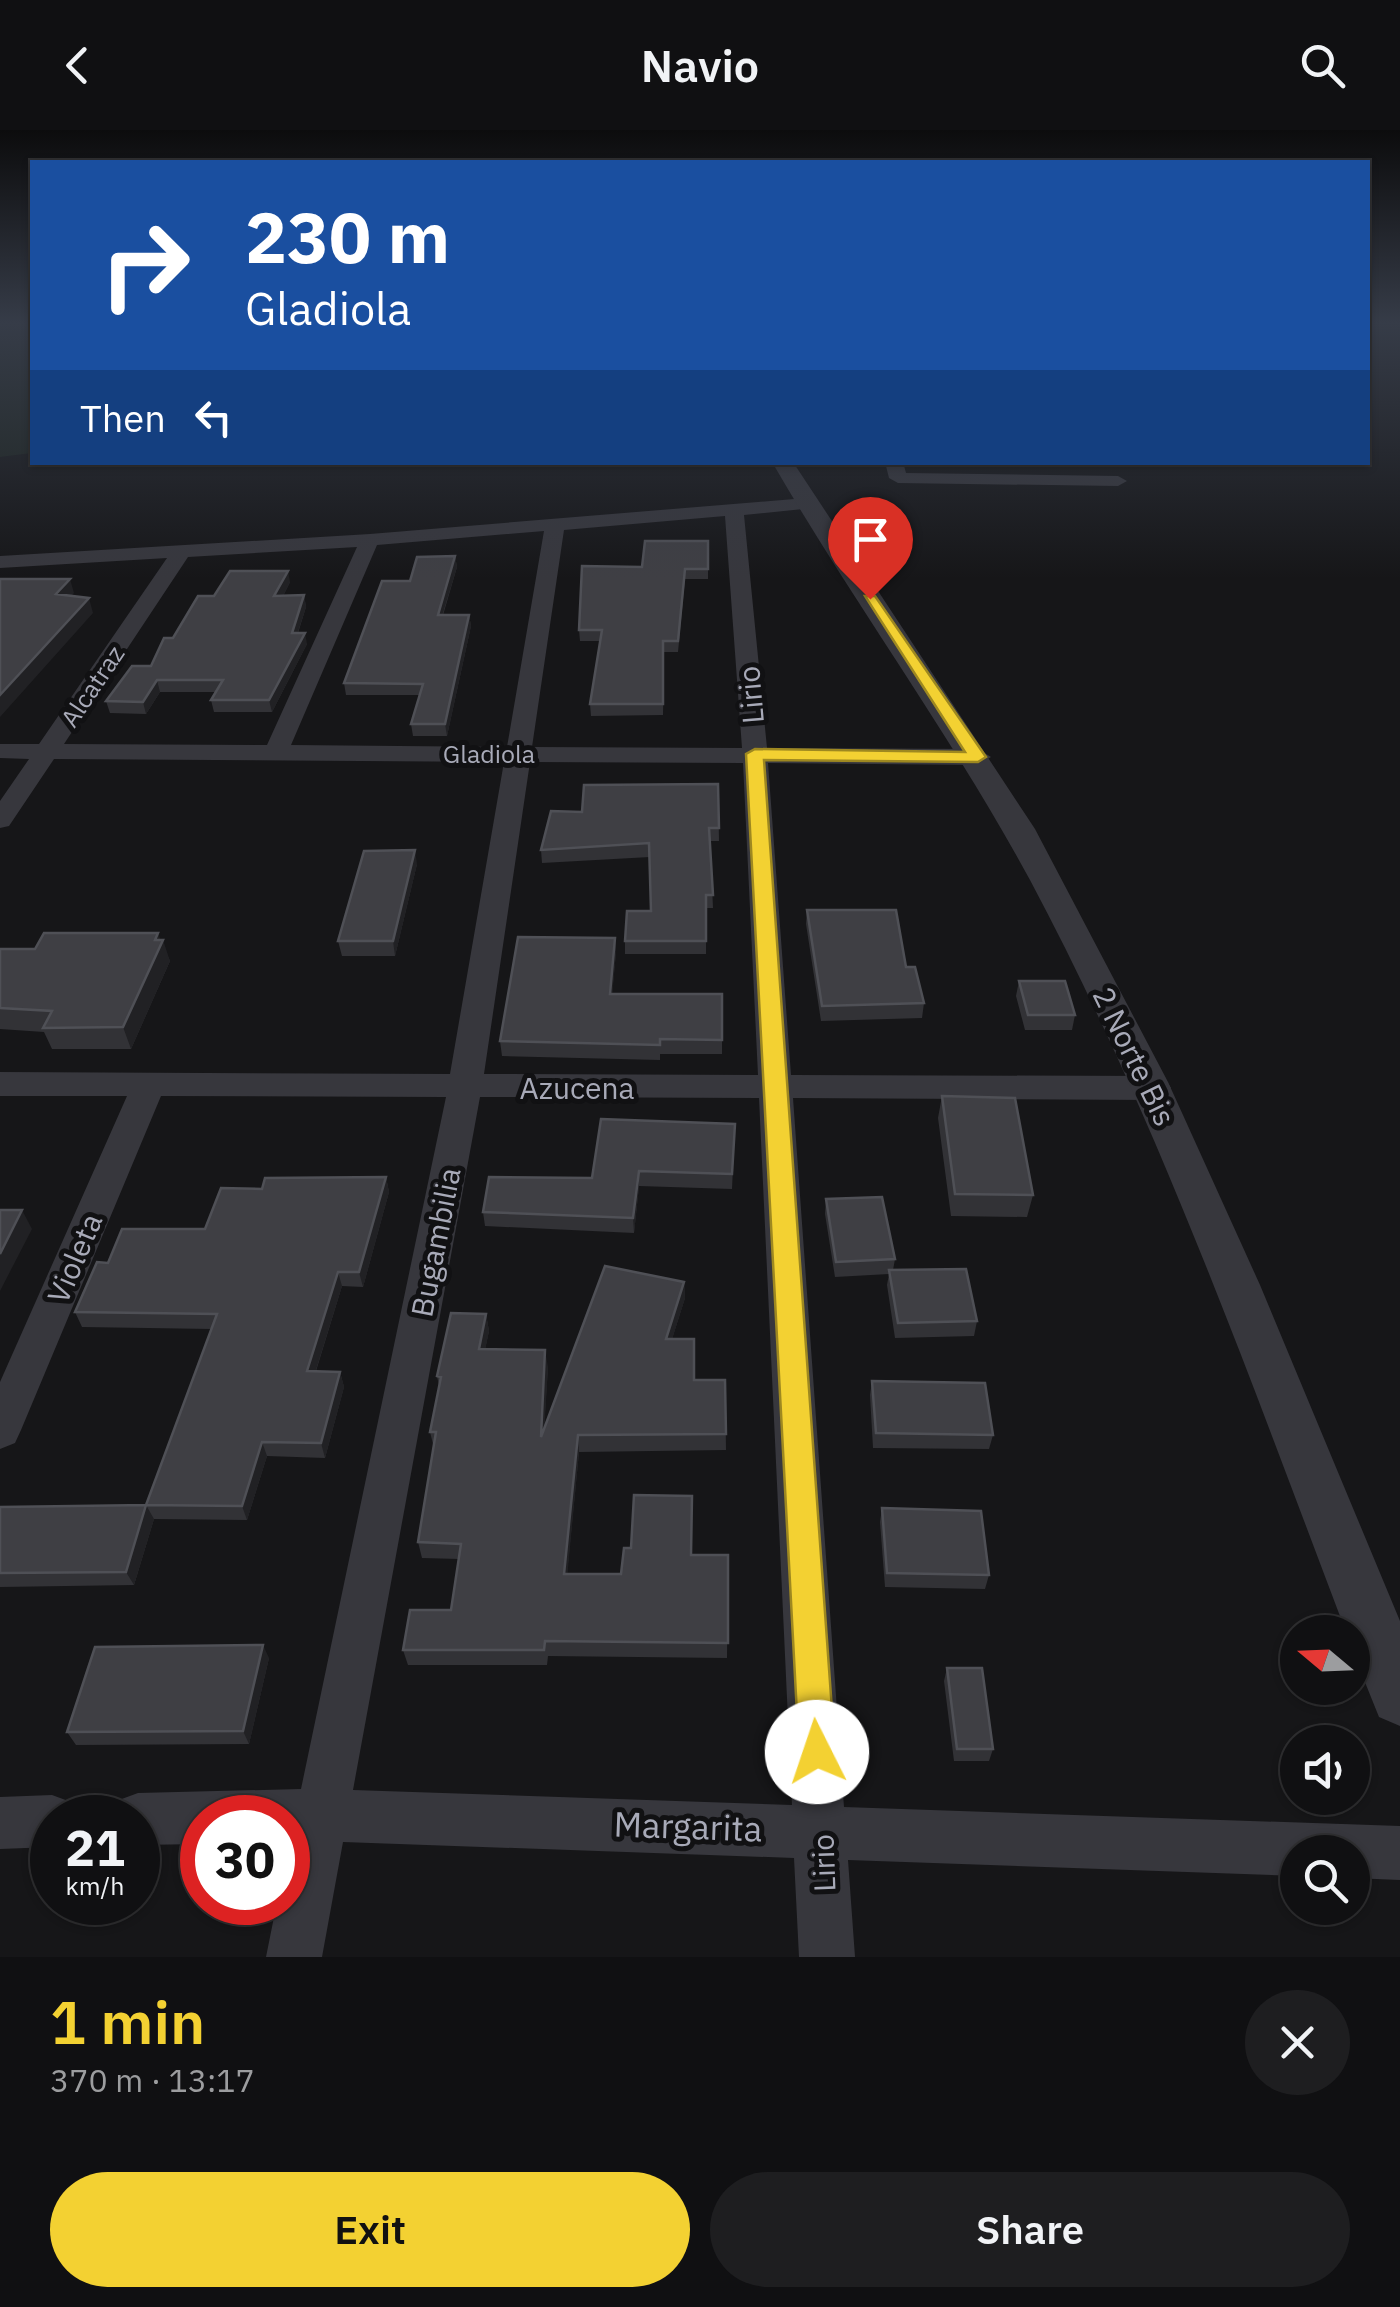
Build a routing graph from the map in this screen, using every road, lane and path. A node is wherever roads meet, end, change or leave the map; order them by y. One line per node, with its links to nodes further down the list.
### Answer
1 (784, 465): 4 (street, 2 Norte Bis)
2 (895, 465): 3 (street)
3 (1110, 465)
4 (806, 504): 5 (street); 15 (street, 2 Norte Bis)
5 (734, 511): 6 (street); 14 (street, Lirio)
6 (555, 523): 7 (street); 13 (street, Bugambilia)
7 (370, 540): 8 (street); 12 (street)
8 (182, 551): 9 (street); 11 (street, Alcatraz)
9 (0, 562)
10 (0, 751): 11 (street, Gladiola)
11 (48, 751): 12 (street, Gladiola); 16 (street, Alcatraz)
12 (276, 752): 13 (street, Gladiola)
13 (519, 753): 14 (street, Gladiola); 20 (street, Bugambilia)
14 (755, 754): 15 (street, Gladiola); 19 (street, Lirio)
15 (978, 757): 21 (street, 2 Norte Bis)
16 (0, 820)
17 (0, 1084): 18 (street, Azucena)
18 (148, 1086): 20 (street, Azucena); 22 (street, Violeta)
19 (774, 1086): 20 (street, Azucena); 21 (street, Azucena); 28 (street, Lirio)
20 (465, 1087): 25 (street, Bugambilia)
21 (1154, 1088): 23 (street, 2 Norte Bis)
22 (0, 1430)
23 (1400, 1696)
24 (310, 1815): 25 (street, Margarita)
25 (322, 1815): 28 (street, Margarita); 30 (street, Bugambilia)
26 (30, 1822): 27 (street)
27 (0, 1823)
28 (822, 1830): 29 (street, Margarita); 31 (street, Lirio)
29 (1400, 1853)
30 (294, 1957)
31 (827, 1957)

